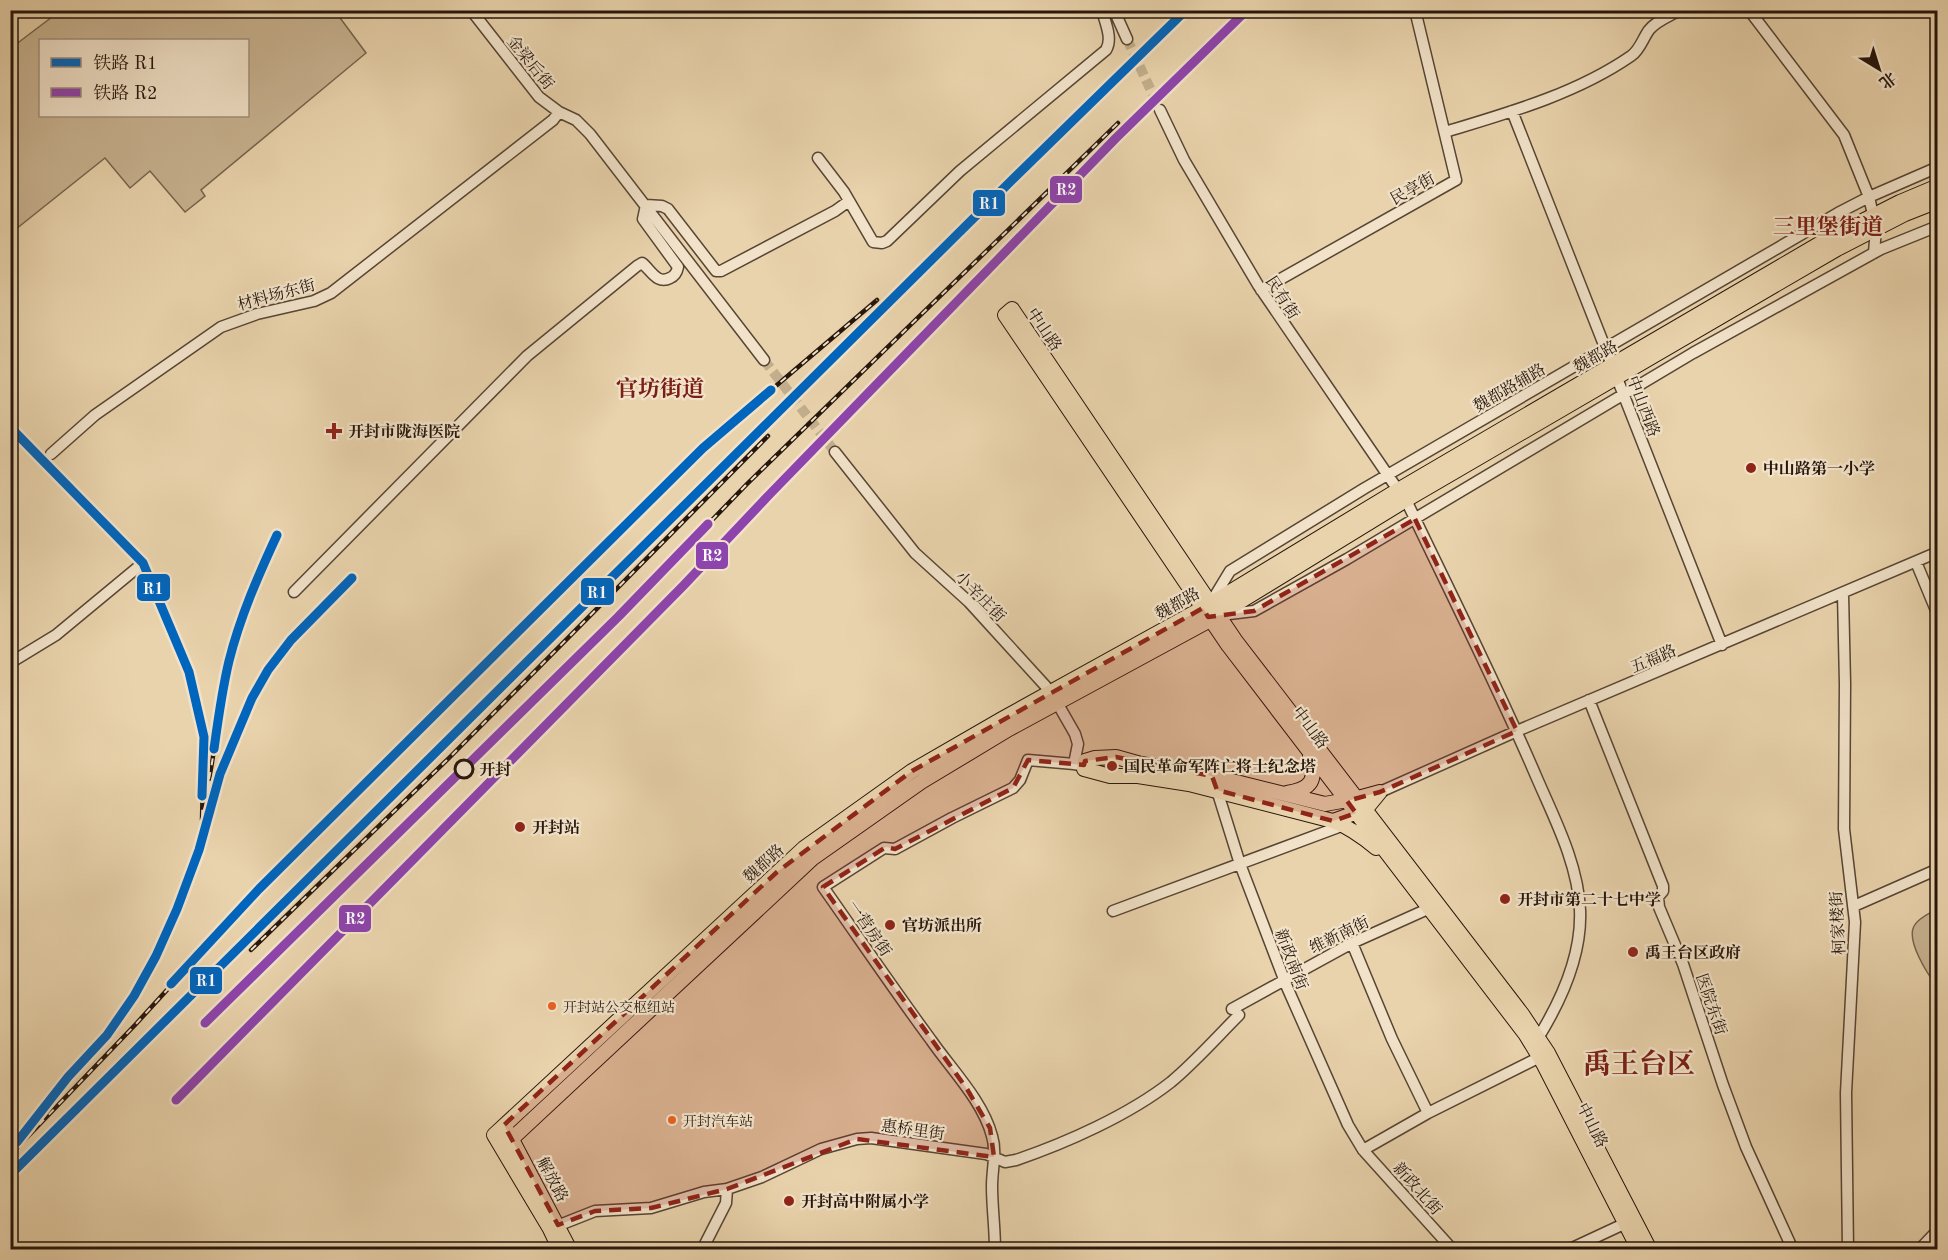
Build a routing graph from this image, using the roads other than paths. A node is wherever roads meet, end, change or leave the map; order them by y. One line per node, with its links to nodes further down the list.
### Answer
1 (471, 10): 10 (street, 金梁后街)
2 (1102, 10): 16 (street)
3 (1114, 10): 7 (street)
4 (1415, 10): 11 (street, 民享街)
5 (1680, 10): 9 (street)
6 (1749, 10): 15 (street)
7 (1127, 39)
8 (1160, 110): 22 (street, 民有街)
9 (1512, 111): 11 (street); 23 (street, 中山西路)
10 (559, 112): 18 (street, 金梁后街); 28 (street, 材料场东街)
11 (1445, 132): 22 (street, 民享街)
12 (818, 158): 16 (street)
13 (1938, 167): 15 (street, 魏都路辅路)
14 (1938, 186): 19 (main road, 魏都路)
15 (1869, 197): 19 (street); 23 (street, 魏都路辅路)
16 (849, 201): 18 (street)
17 (1938, 201): 19 (main road, 魏都路)
18 (646, 206): 24 (street); 35 (street)
19 (1875, 221): 21 (street); 25 (main road, 魏都路)
20 (1938, 226): 21 (street)
21 (1874, 253): 26 (street)
22 (1261, 290): 29 (street, 民有街)
23 (1605, 348): 25 (street, 中山西路); 29 (street, 魏都路辅路)
24 (764, 360)
25 (1614, 371): 26 (street, 中山西路); 30 (main road, 魏都路)
26 (1623, 394): 31 (street); 39 (street, 中山西路)
27 (835, 452): 41 (street, 小辛庄街)
28 (51, 453)
29 (1388, 475): 30 (street, 民有街); 37 (street, 魏都路辅路)
30 (1402, 495): 31 (street, 民有街); 37 (main road, 魏都路)
31 (1415, 519): 37 (street); 43 (street, 民有街)
32 (1938, 552): 33 (street, 五福路)
33 (1916, 562): 36 (street, 五福路); 38 (street)
34 (143, 563): 40 (street)
35 (294, 592)
36 (1843, 594): 39 (street, 五福路); 55 (street, 柯家楼街)
37 (1210, 612): 37 (main road, 中山路); 41 (main road, 魏都路); 44 (main road, 中山路); 50 (main road, 中山路)
38 (1938, 615)
39 (1722, 645): 42 (street, 五福路)
40 (10, 663)
41 (1055, 697): 45 (street, 小辛庄街); 64 (main road, 魏都路); 66 (main road, 魏都路)
42 (1589, 700): 43 (street, 五福路); 82 (street, 医院东街)
43 (1516, 731): 48 (street, 五福路); 61 (street, 民有街)
44 (1309, 751): 49 (main road); 50 (main road, 中山路)
45 (1079, 765): 46 (main road); 47 (main road); 69 (street, 一营房街)
46 (1212, 776): 47 (street, 新政南街); 49 (main road)
47 (1217, 790): 51 (main road); 52 (street, 新政南街)
48 (1380, 792): 50 (main road)
49 (1287, 793): 50 (main road)
50 (1356, 805): 51 (main road); 54 (main road, 中山路); 61 (main road, 中山路)
51 (1338, 823): 52 (street); 54 (main road)
52 (1240, 864): 57 (street); 59 (street, 新政南街)
53 (1938, 869): 55 (street)
54 (1402, 871): 56 (main road, 中山路)
55 (1854, 906): 83 (street, 柯家楼街)
56 (1430, 908): 58 (street, 维新南街); 62 (main road, 中山路)
57 (1113, 911)
58 (1352, 943): 59 (street, 维新南街); 63 (street)
59 (1284, 979): 60 (street, 维新南街); 68 (street, 新政南街)
60 (1236, 1012): 69 (street, 惠桥里街)
61 (1538, 1038): 81 (main road, 中山路)
62 (1540, 1057): 63 (street); 71 (main road, 中山路)
63 (1428, 1113): 68 (street)
64 (504, 1125): 65 (main road, 魏都路); 66 (main road, 解放路)
65 (494, 1135): 67 (main road, 解放路)
66 (512, 1138): 67 (main road, 魏都路); 72 (main road, 解放路)
67 (502, 1148): 72 (main road, 解放路)
68 (1362, 1148): 78 (street, 新政北街)
69 (994, 1157): 70 (street, 惠桥里街); 77 (street, 一营房街)
70 (727, 1189): 72 (street, 惠桥里街); 76 (street)
71 (1626, 1223): 79 (street); 80 (main road, 中山路)
72 (554, 1227): 74 (main road, 解放路); 75 (main road, 解放路)
73 (1938, 1230): 84 (street)
74 (560, 1250)
75 (570, 1250)
76 (702, 1250)
77 (996, 1250)
78 (1453, 1250)
79 (1568, 1250)
80 (1639, 1250)
81 (1650, 1250)
82 (1793, 1250)
83 (1848, 1250)
84 (1918, 1250)

